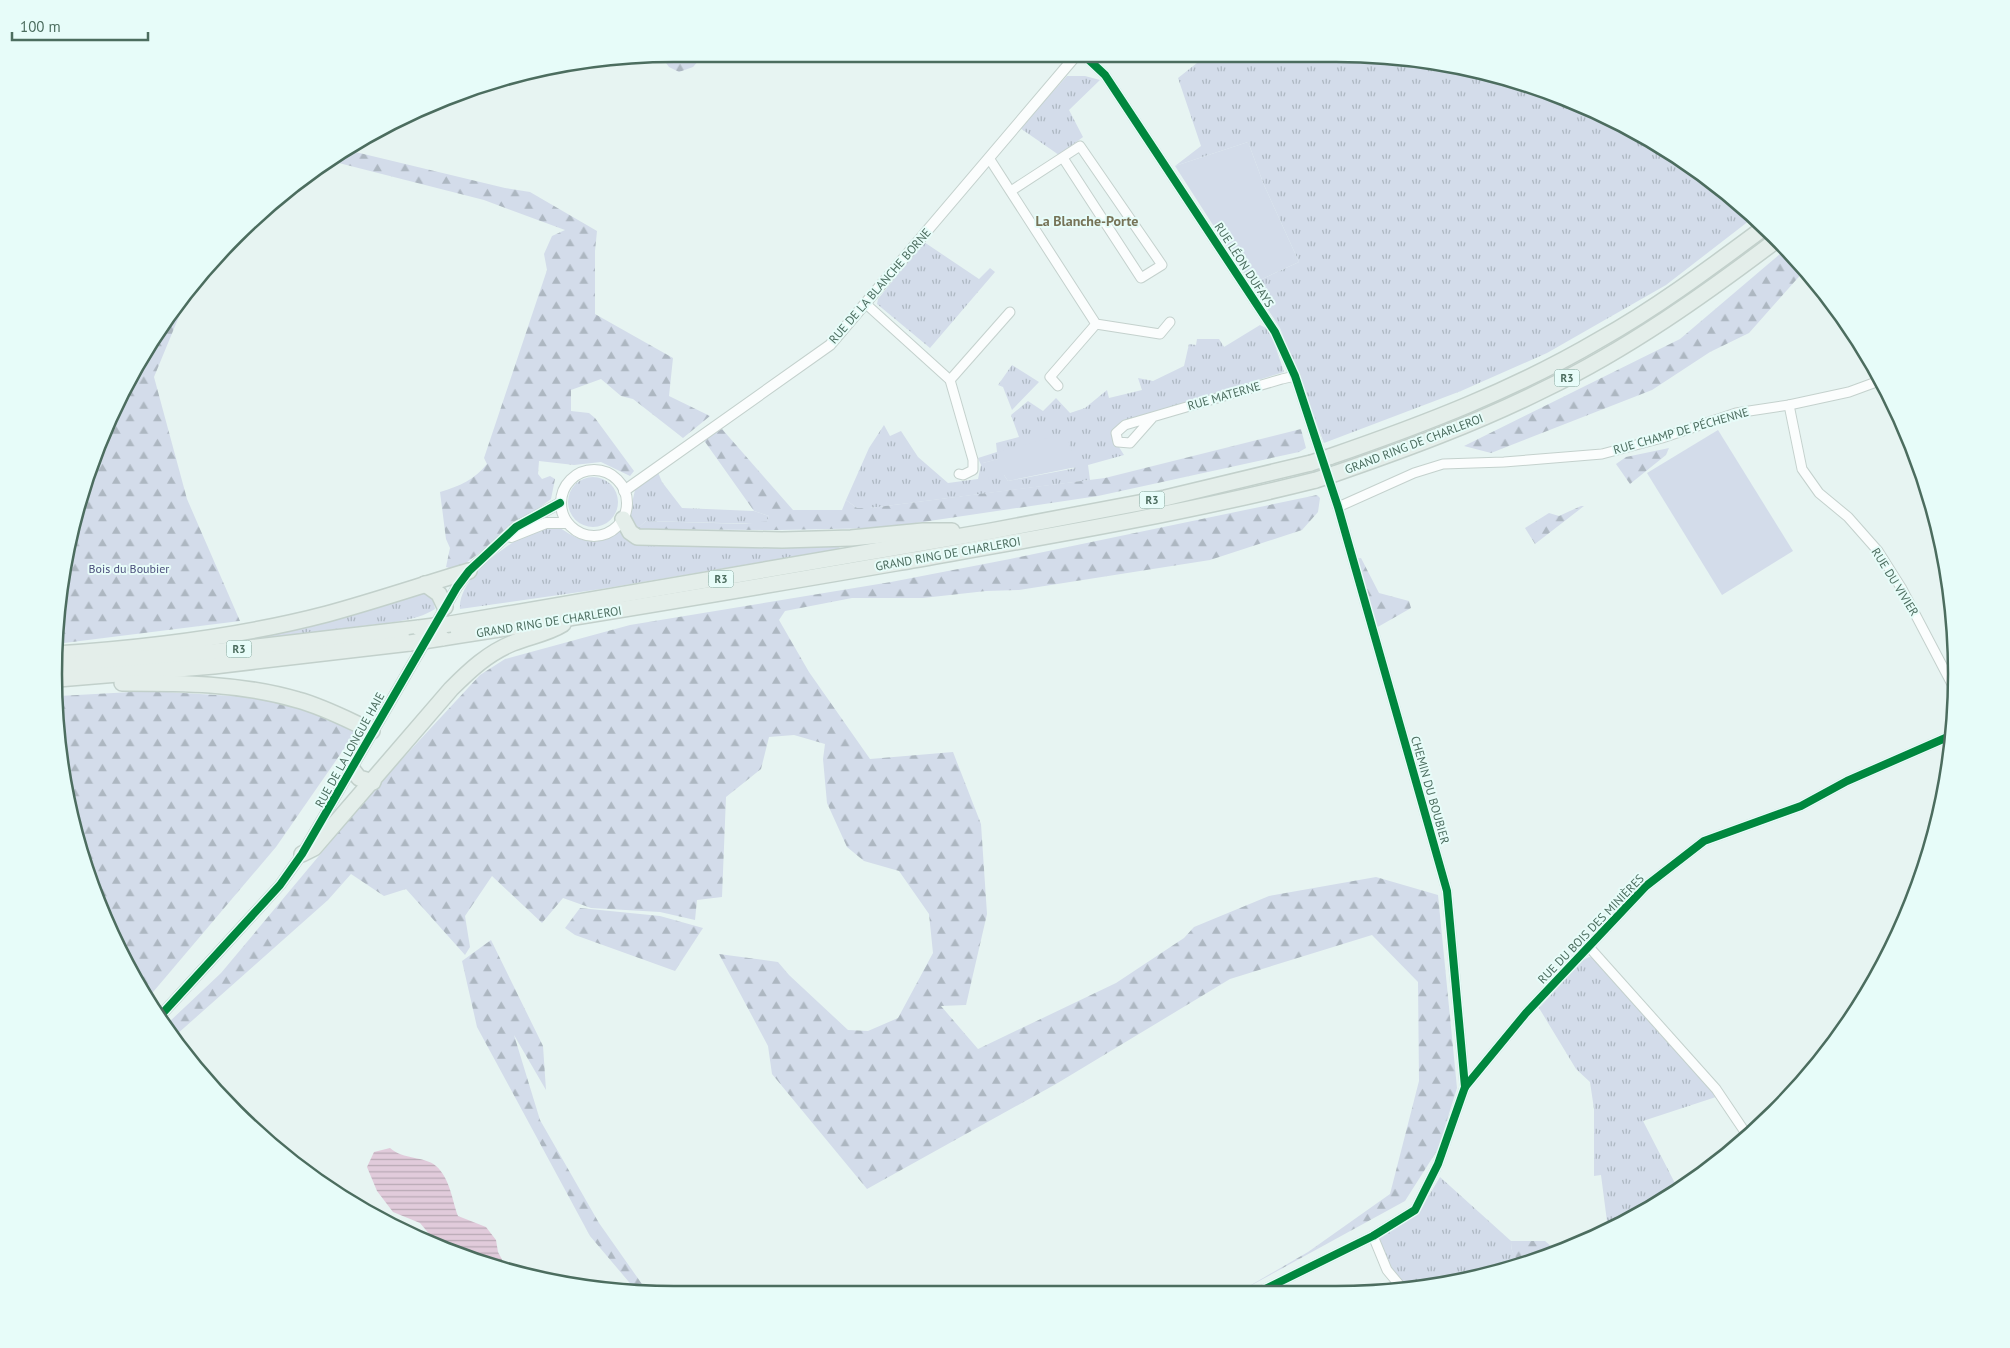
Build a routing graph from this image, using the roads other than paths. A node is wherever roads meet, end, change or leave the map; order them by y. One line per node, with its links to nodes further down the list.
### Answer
1 (1070, 62): 3 (street, RUE DE LA BLANCHE BORNE)
2 (1091, 62): 12 (street, RUE LÉON DUFAYS)
3 (989, 158): 5 (street); 8 (street, RUE DE LA BLANCHE BORNE)
4 (1063, 158): 4 (street); 5 (street)
5 (1011, 191): 11 (street)
6 (1758, 232): 24 (highway, GRAND RING DE CHARLEROI / R3, bridge)
7 (1771, 245): 29 (highway, GRAND RING DE CHARLEROI / R3, bridge)
8 (866, 304): 13 (street); 19 (street, RUE DE LA BLANCHE BORNE)
9 (1010, 312): 13 (street)
10 (1170, 322): 11 (street)
11 (1096, 324): 15 (street)
12 (1295, 376): 17 (street, RUE MATERNE); 21 (street, RUE LÉON DUFAYS)
13 (950, 380): 18 (street)
14 (1873, 382): 16 (street, RUE CHAMP DE PÉCHENNE)
15 (1058, 386)
16 (1789, 405): 21 (street, RUE CHAMP DE PÉCHENNE); 32 (street, RUE DU VIVIER)
17 (1152, 417)
18 (959, 474)
19 (624, 491): 20 (street); 22 (street)
20 (560, 503): 23 (street); 25 (street, RUE DE LA LONGUE HAIE)
21 (1338, 507): 42 (street, CHEMIN DU BOUBIER)
22 (623, 519): 23 (street); 24 (highway)
23 (567, 523): 25 (street, RUE DE LA LONGUE HAIE)
24 (991, 531): 31 (highway, GRAND RING DE CHARLEROI / R3, bridge)
25 (499, 544): 26 (street, RUE DE LA LONGUE HAIE)
26 (469, 571): 27 (highway); 28 (street, RUE DE LA LONGUE HAIE)
27 (425, 584): 28 (highway); 30 (highway)
28 (444, 607): 35 (street, RUE DE LA LONGUE HAIE)
29 (571, 619): 33 (highway, GRAND RING DE CHARLEROI / R3, bridge); 38 (highway)
30 (63, 653)
31 (62, 666)
32 (1948, 676)
33 (87, 677): 34 (highway, GRAND RING DE CHARLEROI / R3); 35 (highway)
34 (62, 679)
35 (372, 731): 37 (street, RUE DE LA LONGUE HAIE)
36 (1944, 739): 40 (street, RUE DU BOIS DES MINIÈRES)
37 (352, 769): 38 (highway); 39 (street, RUE DE LA LONGUE HAIE)
38 (373, 782): 39 (highway)
39 (302, 854): 41 (street, RUE DE LA LONGUE HAIE)
40 (1589, 947): 42 (street, RUE DU BOIS DES MINIÈRES); 43 (street, RUE DU BOIS DES MINIÈRES)
41 (164, 1011)
42 (1465, 1087): 44 (street)
43 (1743, 1130)
44 (1372, 1236): 45 (street); 46 (street)
45 (1397, 1282)
46 (1271, 1286)

